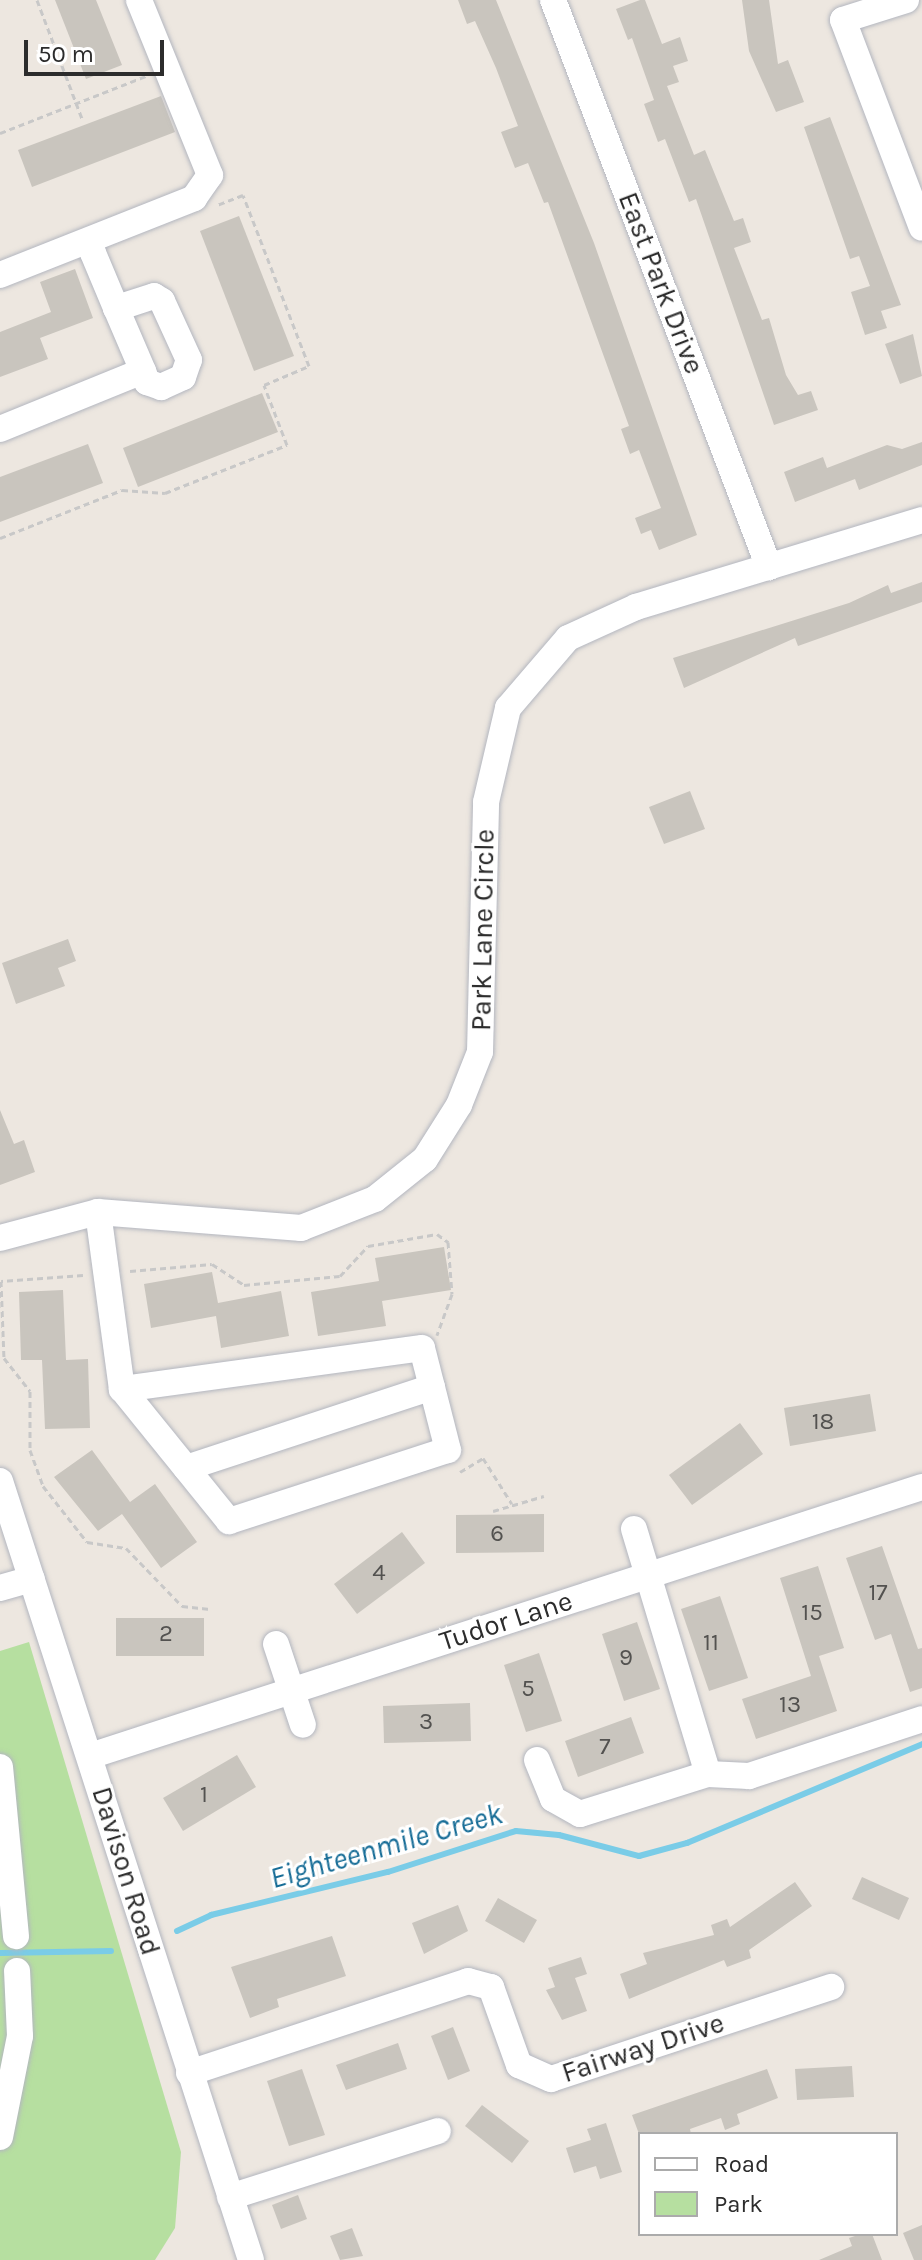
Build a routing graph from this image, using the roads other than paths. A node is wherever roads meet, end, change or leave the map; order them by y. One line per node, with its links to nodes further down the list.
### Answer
1 (139, 0): 5 (street)
2 (553, 0): 11 (street, East Park Drive)
3 (906, 0): 4 (street)
4 (922, 228)
5 (88, 241): 6 (street); 7 (street)
6 (0, 275)
7 (116, 308): 8 (street); 8 (street)
8 (143, 371): 9 (street)
9 (0, 429)
10 (922, 520): 11 (street, Park Lane Circle)
11 (769, 567): 12 (street, Park Lane Circle)
12 (98, 1212): 13 (street, Park Lane Circle); 15 (street)
13 (0, 1238)
14 (432, 1387): 15 (street); 16 (street); 16 (street)
15 (122, 1389): 16 (street)
16 (186, 1468)
17 (0, 1481): 21 (street, Davison Road)
18 (922, 1487): 20 (street, Tudor Lane)
19 (634, 1529): 20 (street)
20 (648, 1576): 24 (street, Tudor Lane); 30 (street)
21 (32, 1579): 22 (street); 27 (street, Davison Road)
22 (0, 1588)
23 (276, 1644): 24 (street)
24 (292, 1690): 26 (street); 27 (street, Tudor Lane)
25 (922, 1719): 30 (street)
26 (303, 1725)
27 (90, 1756): 34 (street, Davison Road)
28 (537, 1760): 30 (street)
29 (0, 1767): 31 (street)
30 (708, 1774)
31 (16, 1936)
32 (17, 1971): 36 (street)
33 (831, 1987): 34 (street, Fairway Drive)
34 (189, 2073): 37 (street, Davison Road)
35 (438, 2131): 37 (street)
36 (0, 2137)
37 (230, 2197): 38 (street, Davison Road)
38 (251, 2260)

